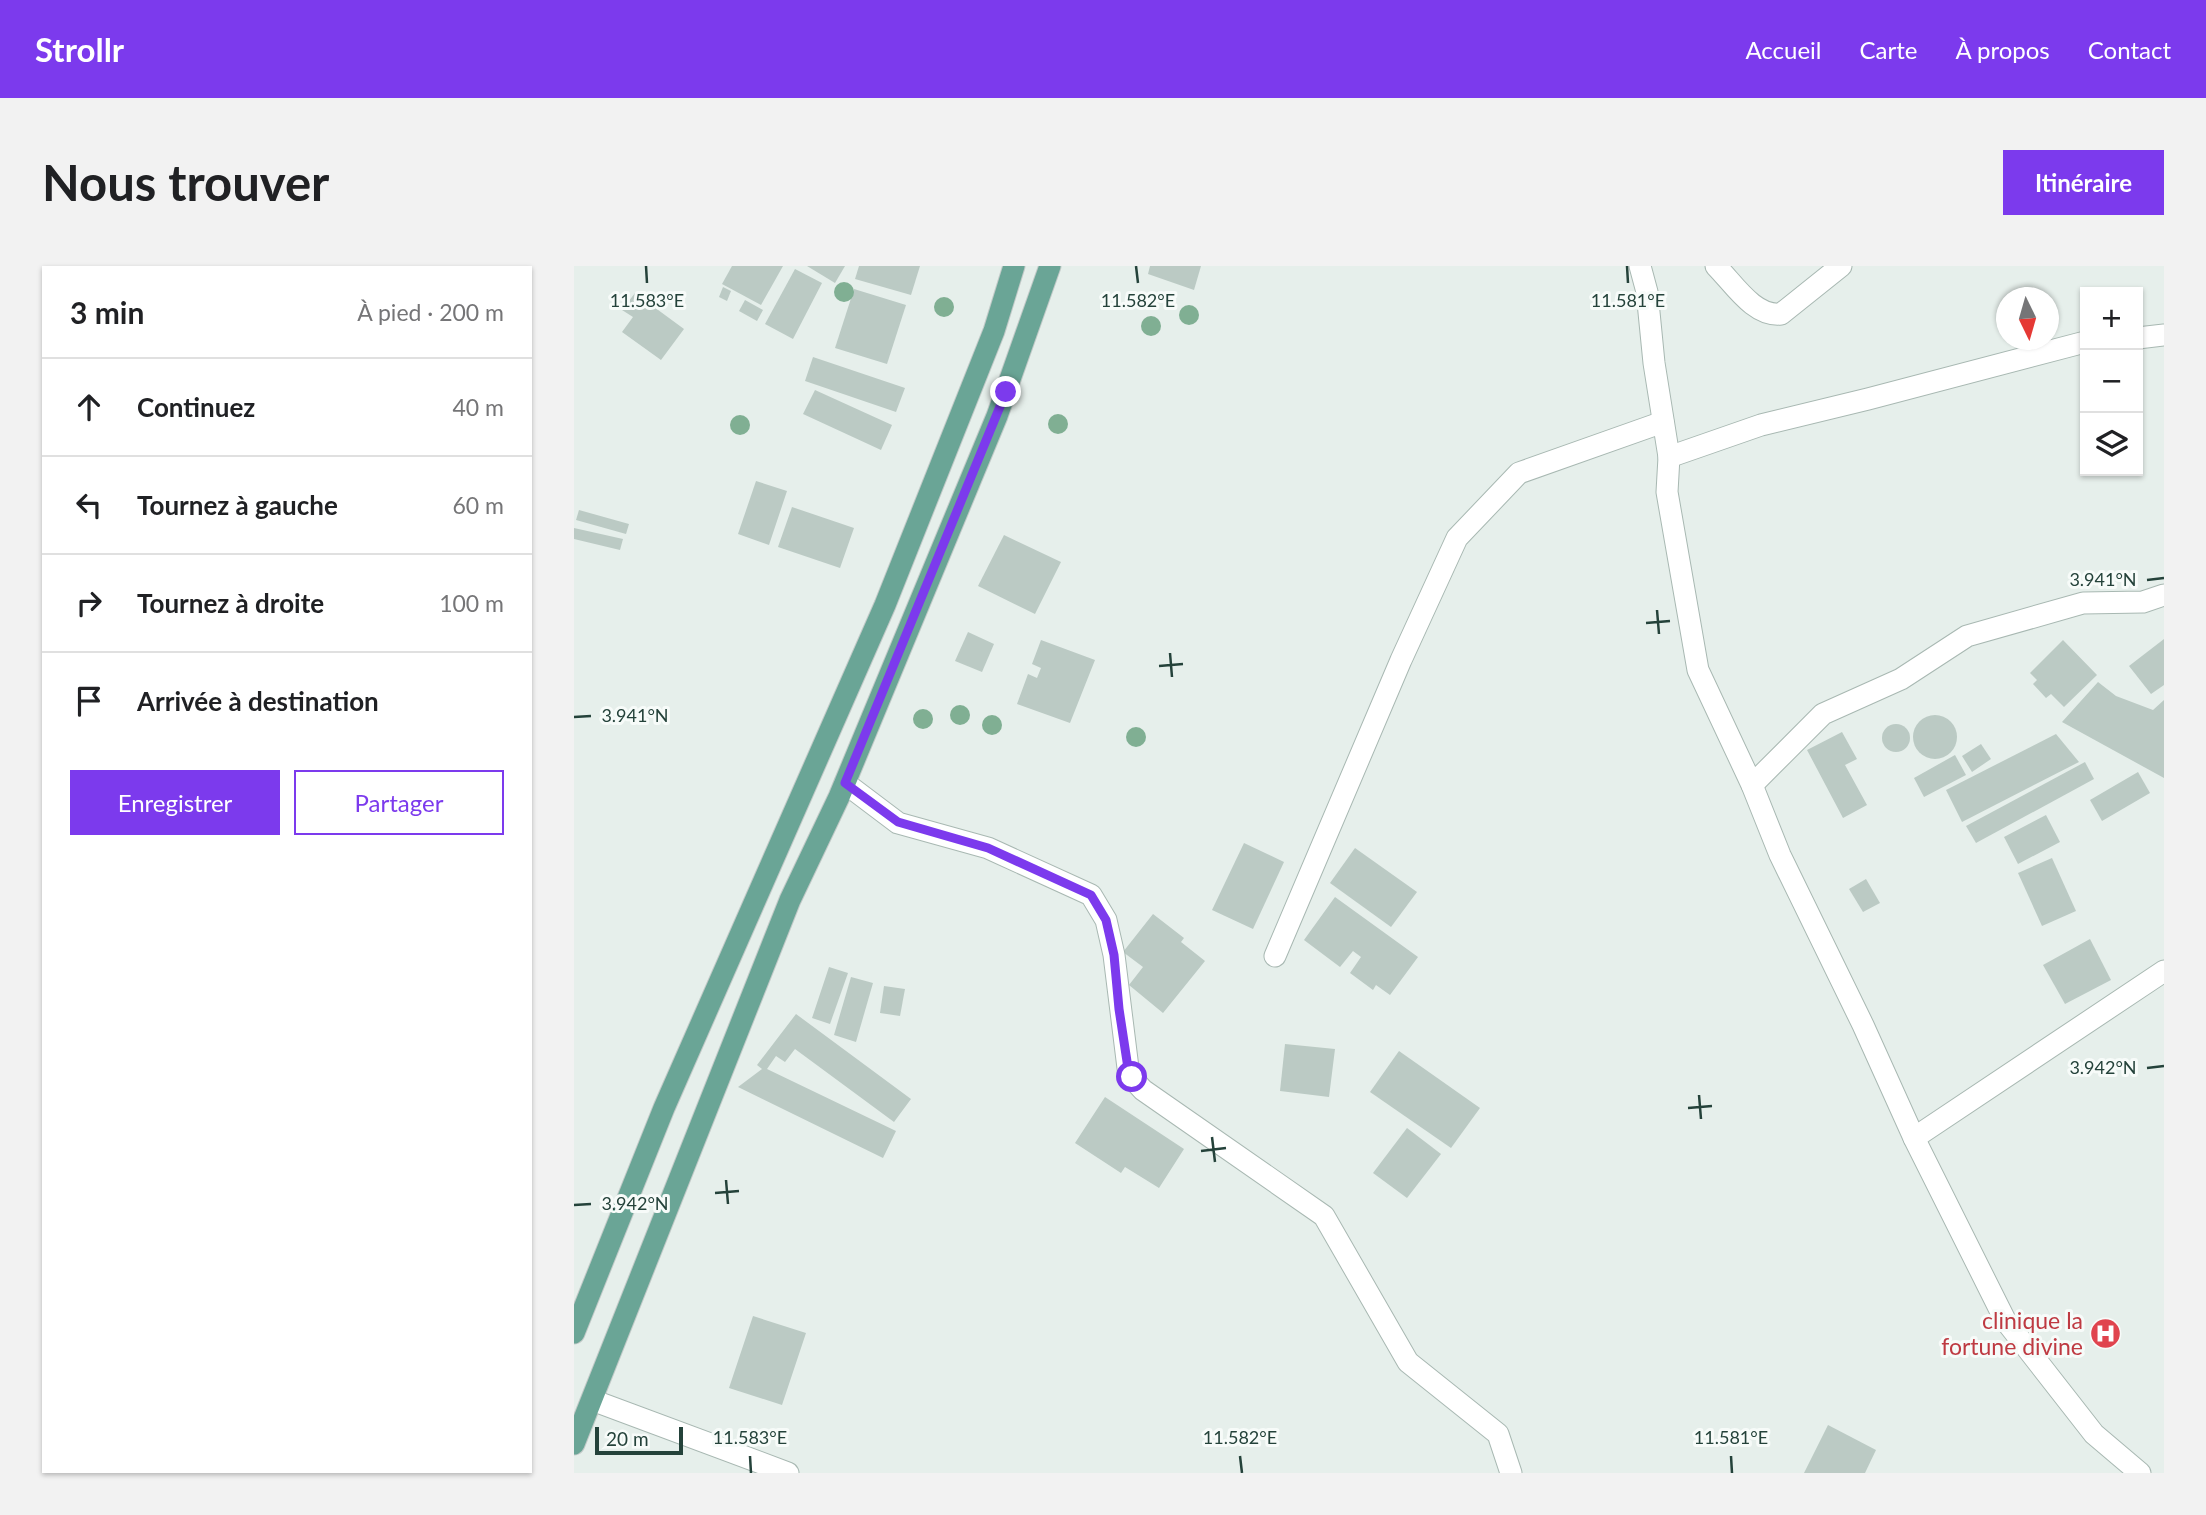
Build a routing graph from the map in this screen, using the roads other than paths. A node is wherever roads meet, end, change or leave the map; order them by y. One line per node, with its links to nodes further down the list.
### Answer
1 (1014, 266): 17 (main road)
2 (1050, 266): 12 (main road)
3 (1640, 266): 9 (street)
4 (1716, 266): 5 (street)
5 (1841, 266)
6 (2164, 335): 7 (street)
7 (2143, 337)
8 (2080, 343): 10 (street)
9 (1663, 422): 10 (street); 14 (street)
10 (1669, 457): 13 (street)
11 (2164, 595): 13 (street)
12 (845, 783): 18 (main road); 21 (street)
13 (1752, 785): 16 (street)
14 (1275, 956)
15 (2164, 971): 16 (street)
16 (1914, 1138): 22 (street)
17 (574, 1333)
18 (592, 1400): 19 (main road); 20 (street)
19 (574, 1444)
20 (788, 1473)
21 (1511, 1473)
22 (2140, 1473)

